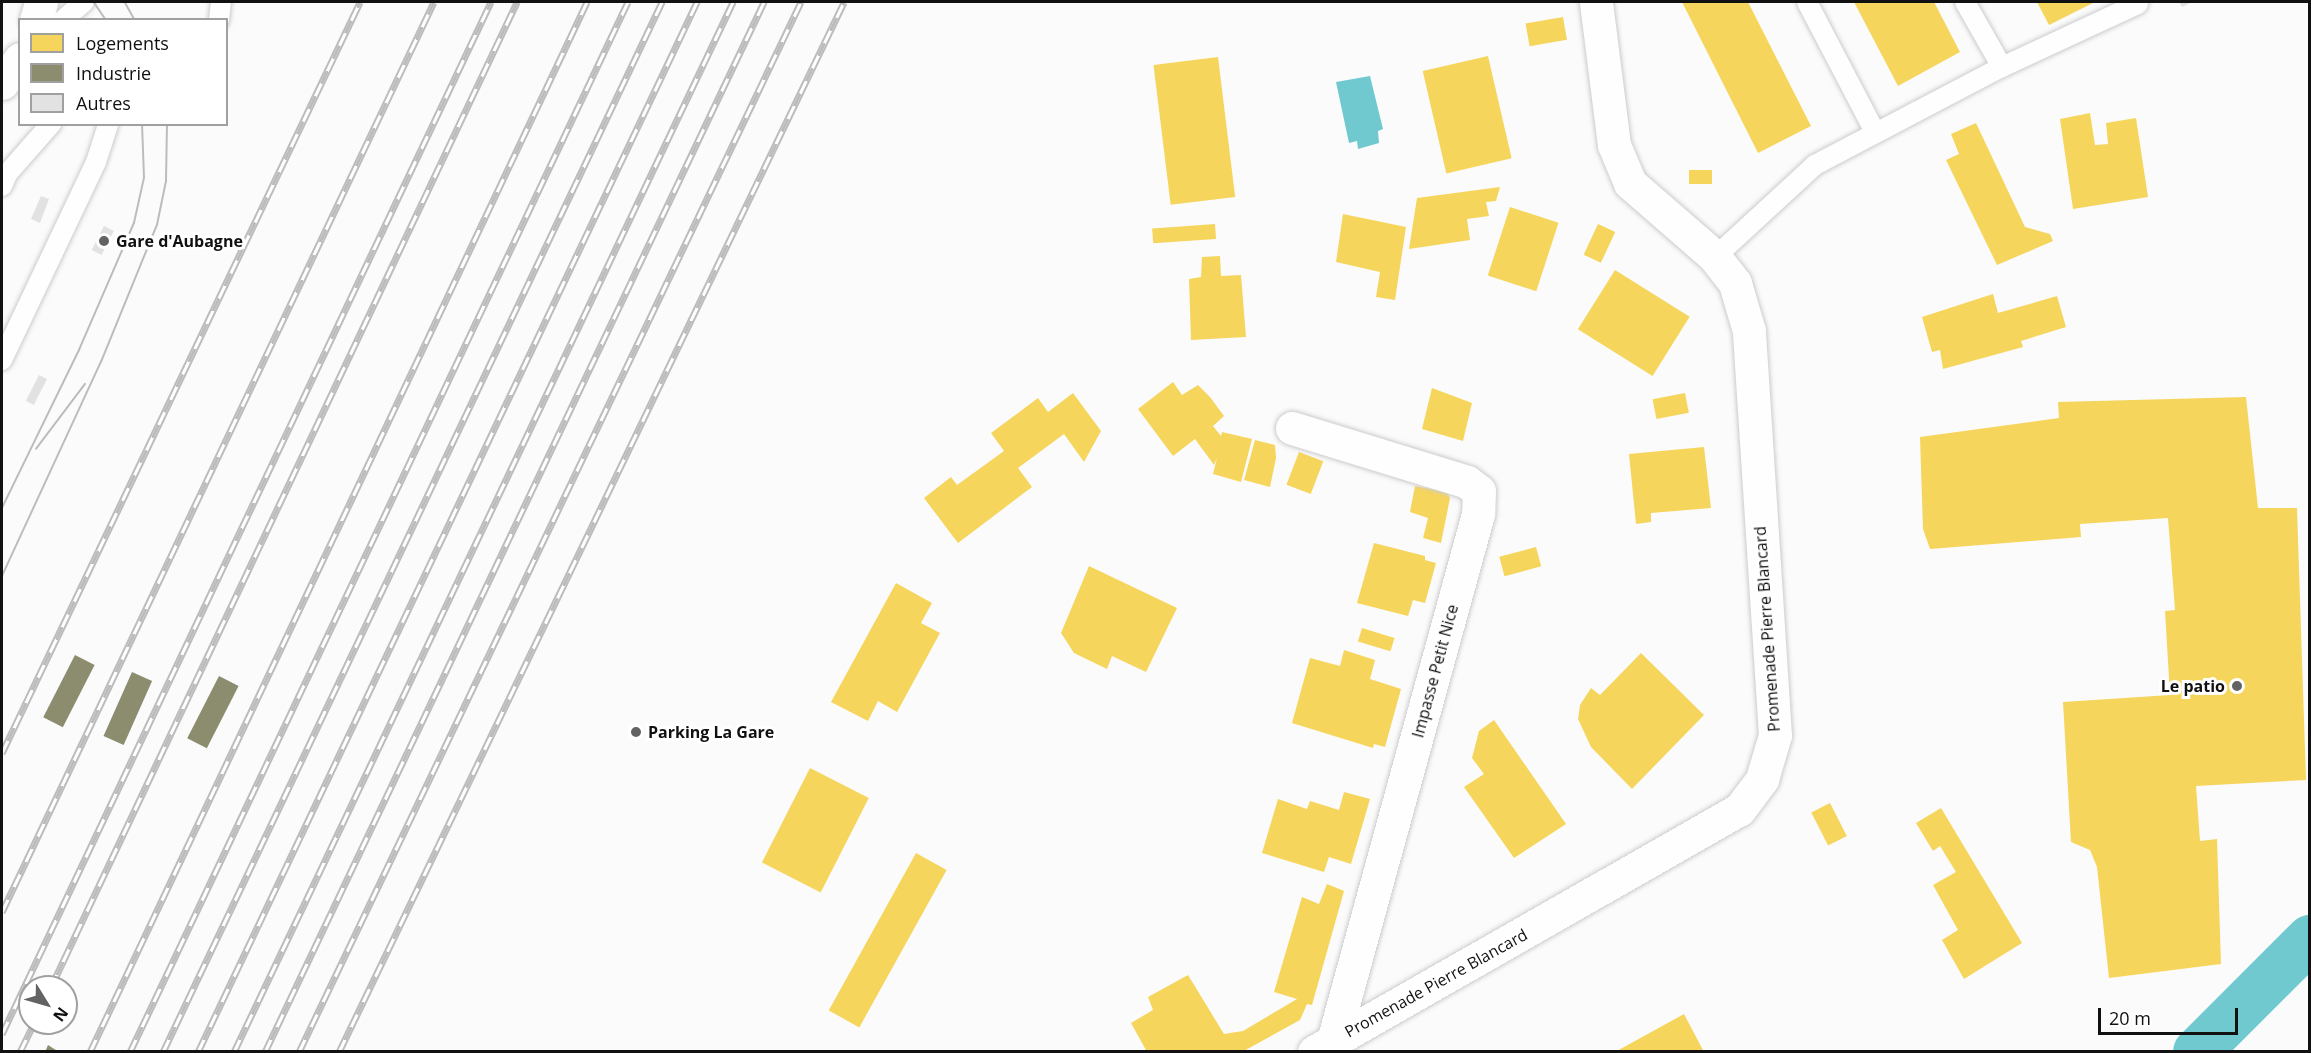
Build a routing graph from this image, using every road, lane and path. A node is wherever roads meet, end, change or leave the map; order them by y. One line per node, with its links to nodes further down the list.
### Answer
1 (41, 2): 8 (street)
2 (84, 2): 9 (lane)
3 (221, 2): 10 (lane)
4 (1596, 2): 18 (street, Promenade Pierre Blancard)
5 (1807, 2): 16 (lane)
6 (1965, 2): 12 (lane)
7 (2138, 4): 12 (lane)
8 (37, 18)
9 (65, 18)
10 (219, 18)
11 (18, 62): 13 (street)
12 (2002, 67): 16 (lane)
13 (2, 83)
14 (49, 126): 17 (lane)
15 (107, 126): 19 (lane)
16 (1875, 132): 18 (lane)
17 (2, 186)
18 (1715, 257): 21 (street, Promenade Pierre Blancard)
19 (2, 360)
20 (1292, 428): 21 (street, Impasse Petit Nice)
21 (1324, 1046)

